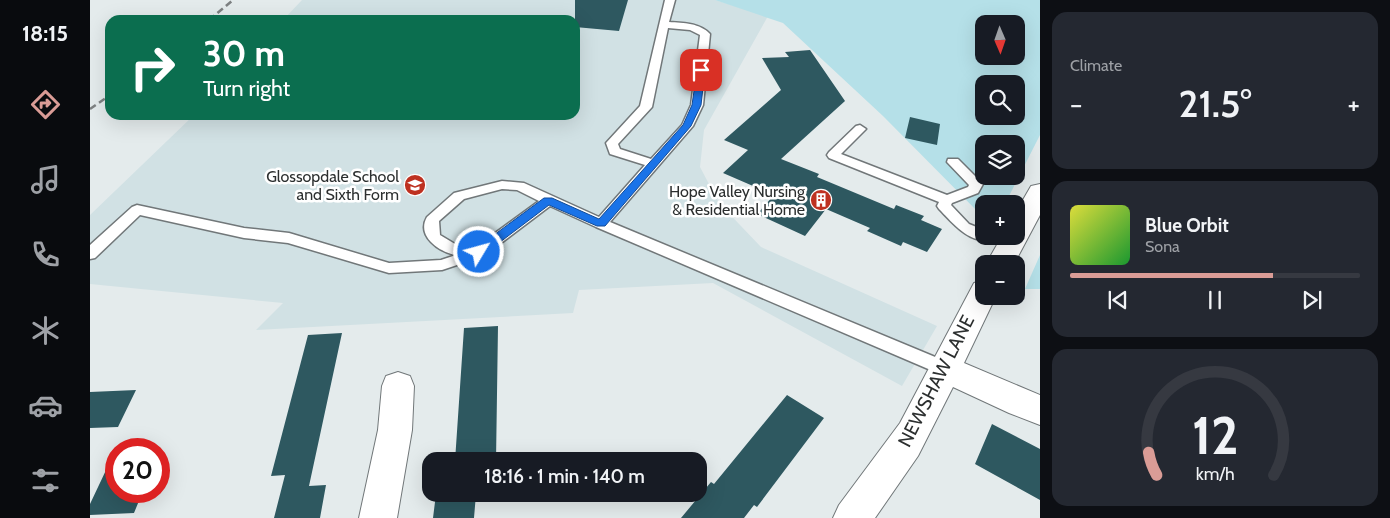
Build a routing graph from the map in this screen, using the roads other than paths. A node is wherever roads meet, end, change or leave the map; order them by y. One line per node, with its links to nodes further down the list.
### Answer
1 (670, 0): 2 (lane)
2 (664, 25): 5 (lane); 5 (lane)
3 (860, 129): 8 (lane)
4 (953, 162): 8 (lane)
5 (654, 164): 9 (lane)
6 (1040, 192): 15 (street)
7 (548, 200): 9 (lane); 12 (lane); 12 (lane)
8 (947, 200): 10 (lane)
9 (601, 224): 17 (lane)
10 (975, 232)
11 (993, 245): 14 (lane)
12 (479, 252): 13 (lane)
13 (90, 254)
14 (1004, 255)
15 (1006, 255)
16 (976, 305): 17 (street, NEWSHAW LANE)
17 (946, 369): 19 (street); 21 (street, NEWSHAW LANE)
18 (398, 386): 20 (street)
19 (1040, 410)
20 (378, 518)
21 (852, 518)

